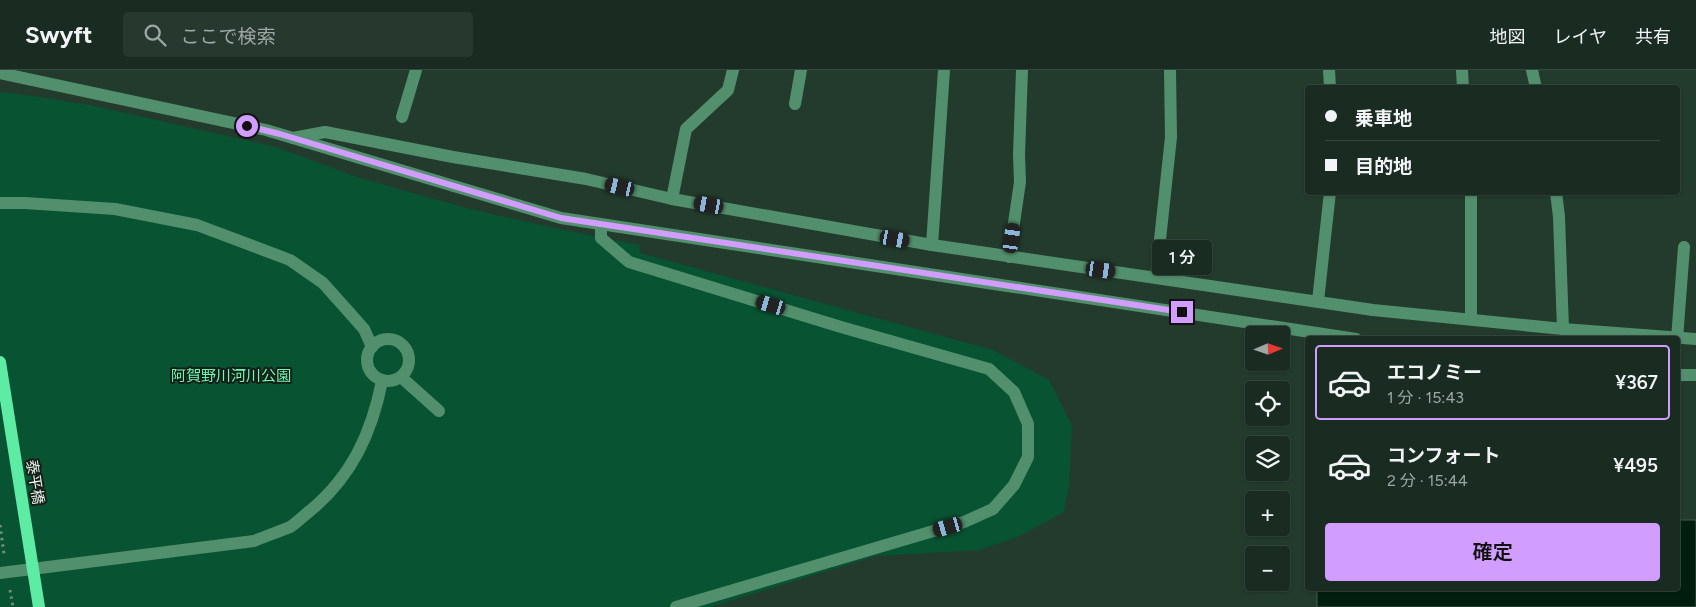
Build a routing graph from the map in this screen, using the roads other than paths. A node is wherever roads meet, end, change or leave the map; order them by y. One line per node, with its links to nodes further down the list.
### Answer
1 (416, 70): 15 (street)
2 (733, 70): 20 (street)
3 (801, 70): 14 (street)
4 (944, 70): 23 (street)
5 (1022, 70): 25 (street)
6 (1170, 70): 26 (street)
7 (1329, 70): 11 (street)
8 (1462, 70): 12 (street)
9 (1532, 70): 13 (street)
10 (0, 73): 16 (street)
11 (1330, 85)
12 (1463, 85)
13 (1535, 85)
14 (795, 104)
15 (402, 117)
16 (293, 138): 20 (street); 22 (street)
17 (1330, 195): 27 (street)
18 (1472, 195): 28 (street)
19 (1556, 195): 29 (street)
20 (672, 199): 23 (street)
21 (0, 203): 35 (street)
22 (601, 224): 30 (street); 44 (street)
23 (932, 245): 25 (street)
24 (1684, 247): 32 (street)
25 (1009, 257): 26 (street)
26 (1156, 277): 27 (street)
27 (1318, 301): 28 (street)
28 (1470, 319): 29 (street)
29 (1563, 329): 31 (street)
30 (1336, 336)
31 (1643, 336)
32 (1677, 336)
33 (1680, 339): 34 (street)
34 (1696, 339)
35 (372, 347): 39 (street); 40 (street)
36 (0, 362): 43 (main road, 泰平橋, bridge)
37 (1680, 375): 38 (street)
38 (1696, 376)
39 (402, 377): 40 (street); 41 (street)
40 (382, 381): 42 (street)
41 (439, 411)
42 (0, 574)
43 (39, 607)
44 (676, 607)

